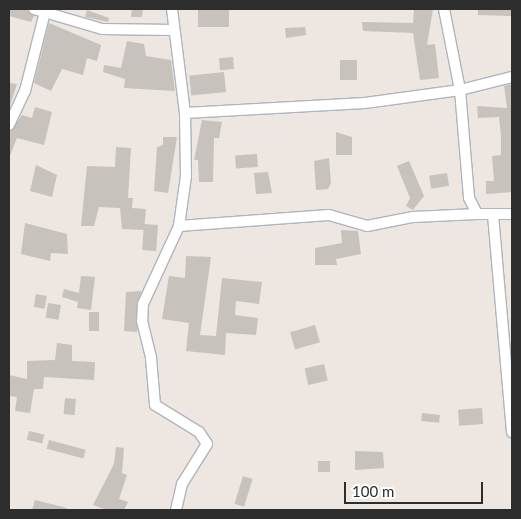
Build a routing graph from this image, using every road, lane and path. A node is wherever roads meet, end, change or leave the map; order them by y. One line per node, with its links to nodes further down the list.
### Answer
1 (34, 9): 4 (street)
2 (172, 9): 5 (street)
3 (444, 9): 7 (street)
4 (45, 12): 5 (street); 9 (street)
5 (174, 30): 8 (street)
6 (512, 77): 7 (street)
7 (460, 90): 8 (street); 10 (street)
8 (185, 114): 13 (street)
9 (9, 125)
10 (477, 214): 11 (street); 13 (street)
11 (493, 214): 12 (street); 14 (street)
12 (512, 214)
13 (179, 226): 15 (street)
14 (512, 432)
15 (176, 510)

